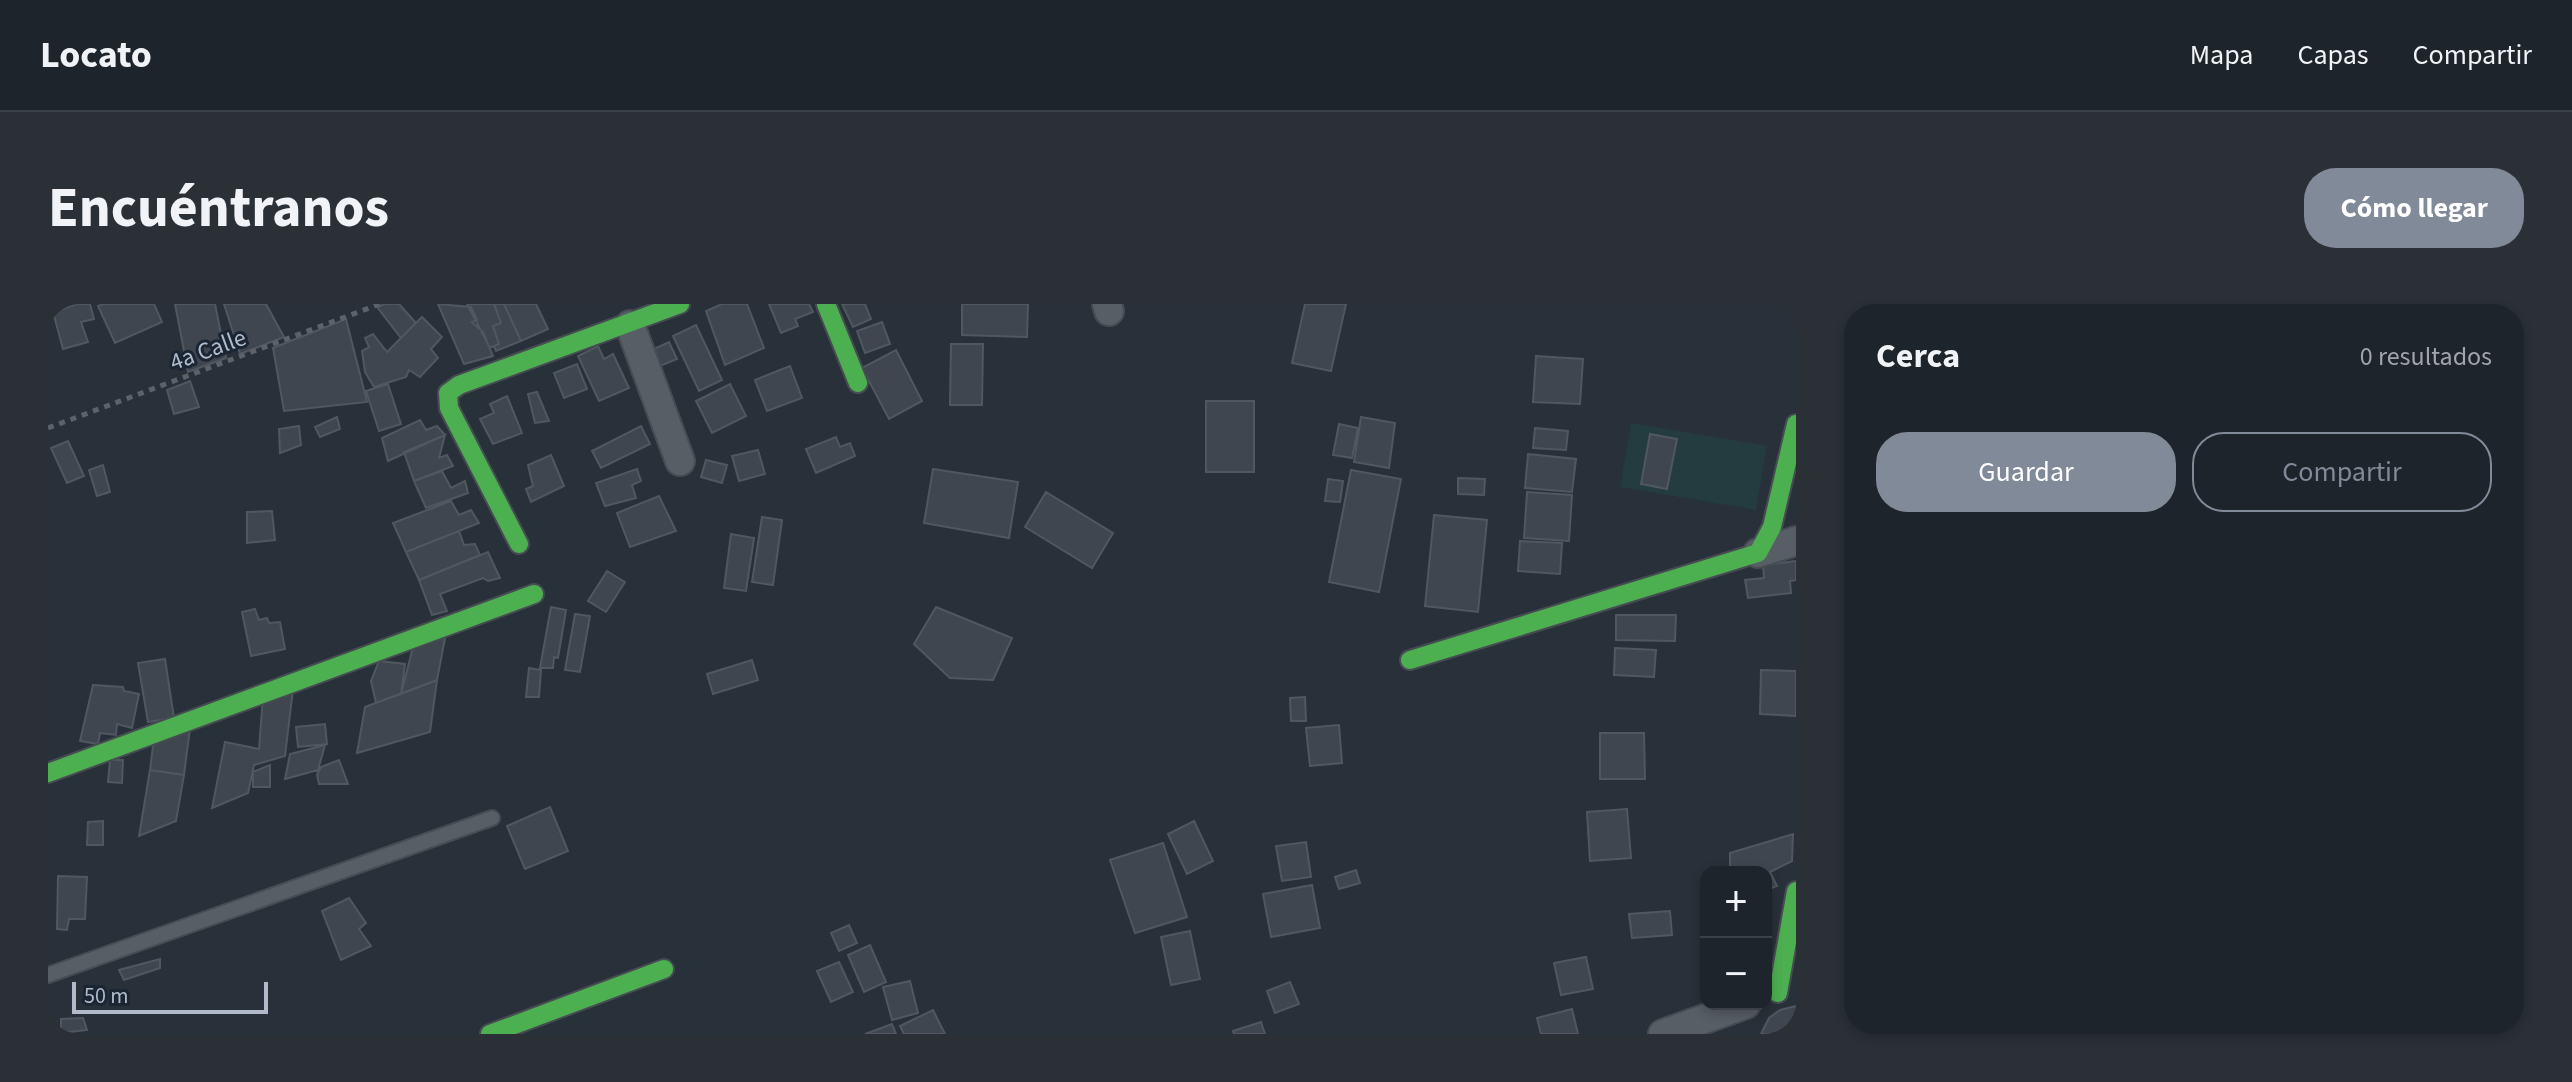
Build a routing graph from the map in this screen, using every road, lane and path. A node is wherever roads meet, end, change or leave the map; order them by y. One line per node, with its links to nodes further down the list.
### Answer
1 (380, 304): 7 (path, 4a Calle)
2 (680, 304): 4 (street)
3 (826, 304): 5 (street)
4 (630, 325): 8 (street); 10 (street)
5 (858, 383)
6 (1796, 424): 11 (street)
7 (48, 428)
8 (680, 461)
9 (1796, 541): 11 (street)
10 (519, 544)
11 (1758, 553): 13 (street)
12 (534, 594): 14 (street)
13 (1410, 660)
14 (48, 773)
15 (492, 818): 18 (lane)
16 (1796, 891): 19 (street)
17 (664, 969): 21 (street)
18 (48, 975)
19 (1780, 992)
20 (1729, 1010): 22 (street)
21 (490, 1034)
22 (1663, 1034)

